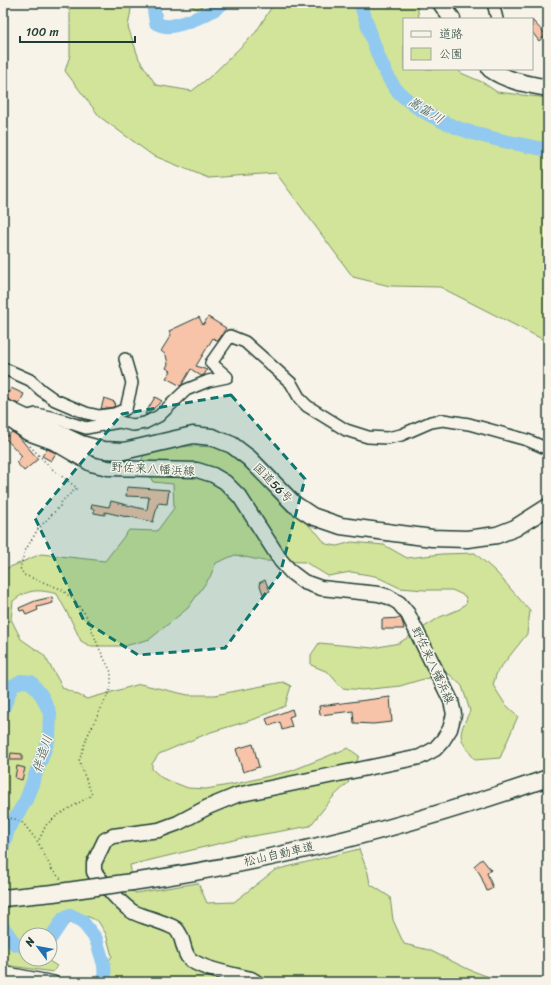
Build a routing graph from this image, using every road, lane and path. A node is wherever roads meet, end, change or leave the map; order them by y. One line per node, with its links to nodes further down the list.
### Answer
1 (493, 3): 4 (street)
2 (446, 9): 3 (street)
3 (460, 18)
4 (497, 18)
5 (491, 70): 6 (highway)
6 (548, 88)
7 (125, 359): 8 (street)
8 (3, 368)
9 (3, 407): 11 (highway, 国道56号)
10 (3, 415): 22 (main road, 野佐来八幡浜線)
11 (24, 417): 13 (street); 14 (highway, 国道56号)
12 (27, 443): 17 (path)
13 (548, 448)
14 (548, 507)
15 (548, 778): 19 (highway, 松山自動車道, bridge)
16 (3, 820): 17 (path)
17 (38, 842): 18 (path)
18 (64, 882)
19 (3, 898)
20 (3, 972): 21 (street)
21 (54, 982)
22 (256, 982)

